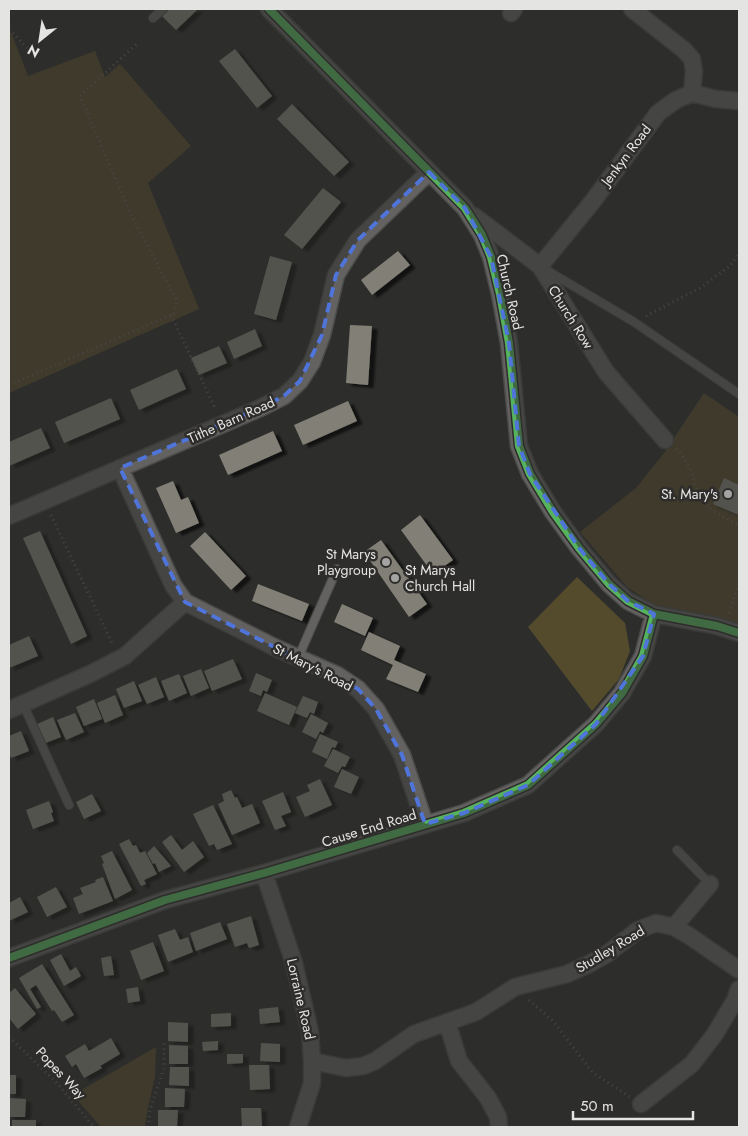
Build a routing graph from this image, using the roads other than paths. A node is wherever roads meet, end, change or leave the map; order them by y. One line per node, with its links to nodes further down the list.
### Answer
1 (163, 9): 4 (lane)
2 (268, 9): 7 (street, Church Road)
3 (632, 9): 5 (street)
4 (153, 18)
5 (692, 93): 6 (street); 11 (street, Jenkyn Road)
6 (739, 101)
7 (430, 172): 8 (street, Church Road); 14 (street, Tithe Barn Road)
8 (465, 208): 9 (street, Church Row); 10 (street, Church Road)
9 (514, 247): 10 (street); 11 (street, Church Row)
10 (491, 257): 18 (street, Church Road)
11 (540, 266): 12 (lane); 13 (street, Church Row)
12 (739, 394)
13 (665, 440)
14 (120, 468): 15 (street, Tithe Barn Road); 17 (street)
15 (9, 516)
16 (337, 569): 20 (lane)
17 (185, 602): 20 (street, St Mary's Road); 21 (street)
18 (654, 614): 19 (street, Church Road); 23 (street, Cause End Road)
19 (732, 631)
20 (298, 658): 23 (street, St Mary's Road)
21 (16, 707): 22 (lane)
22 (70, 805)
23 (425, 824): 25 (street, Cause End Road)
24 (677, 850): 26 (lane)
25 (264, 873): 28 (street, Cause End Road); 32 (street, Lorraine Road)
26 (710, 884): 27 (street)
27 (674, 927): 29 (street, Studley Road); 31 (street, Studley Road)
28 (9, 958)
29 (739, 970)
30 (739, 989): 33 (street)
31 (447, 1022): 32 (street, Studley Road); 35 (street)
32 (312, 1061): 34 (street, Lorraine Road)
33 (641, 1104)
34 (298, 1127)
35 (499, 1127)

